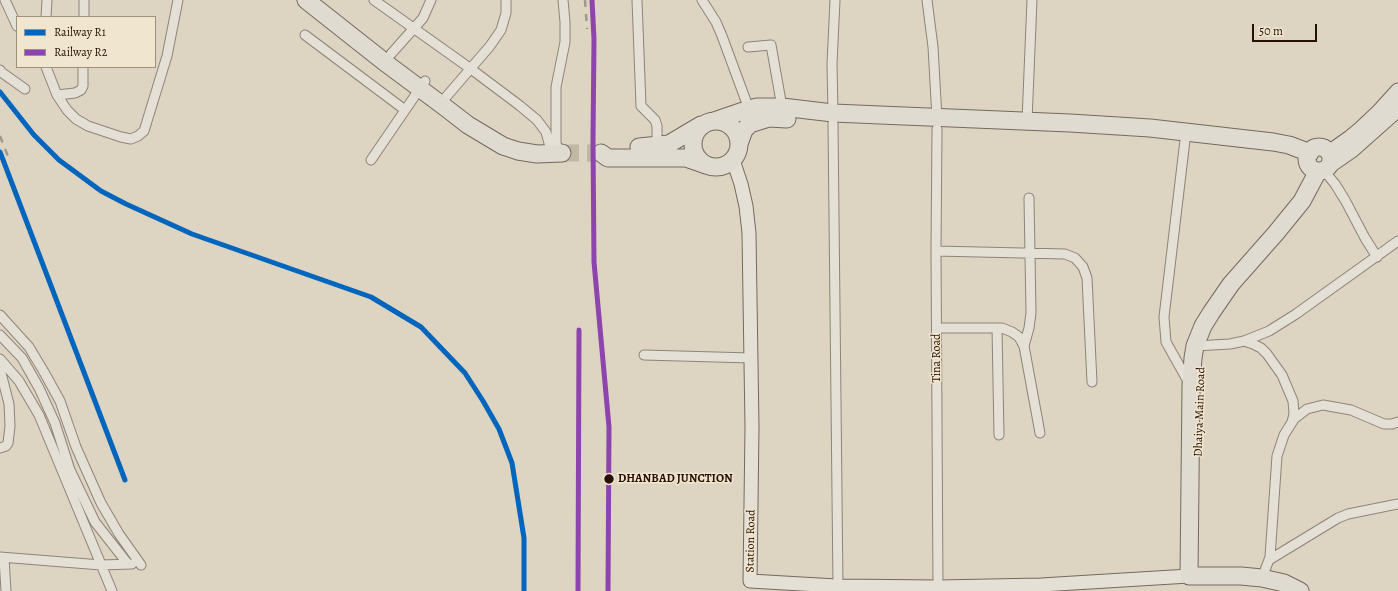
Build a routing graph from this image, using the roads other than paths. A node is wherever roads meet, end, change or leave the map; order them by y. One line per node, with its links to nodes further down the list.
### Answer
1 (5, 0): 15 (street)
2 (84, 0): 14 (street)
3 (178, 0): 27 (street)
4 (374, 0): 16 (street)
5 (432, 0): 16 (street)
6 (506, 0): 22 (street)
7 (563, 0): 41 (street)
8 (637, 0): 39 (street)
9 (702, 0): 30 (street)
10 (835, 0): 33 (street)
11 (927, 0): 36 (street, Tina Road)
12 (1032, 0): 34 (street)
13 (315, 2): 19 (highway); 24 (highway)
14 (84, 16)
15 (16, 24)
16 (414, 29): 19 (street); 22 (street)
17 (306, 35): 32 (street)
18 (748, 47): 29 (street)
19 (391, 54): 24 (highway)
20 (46, 68): 27 (street)
21 (83, 68): 27 (street)
22 (471, 69): 28 (street); 41 (street)
23 (0, 70): 25 (street)
24 (422, 85): 28 (highway); 32 (street); 40 (highway)
25 (25, 89)
26 (1398, 91): 44 (main road, Dhaiya Main Road)
27 (57, 94)
28 (446, 98): 40 (highway)
29 (782, 107): 30 (highway); 33 (highway)
30 (749, 109): 35 (highway)
31 (1398, 109): 44 (main road, Dhaiya Main Road)
32 (406, 110): 42 (street)
33 (833, 118): 36 (highway); 38 (highway); 76 (street)
34 (1028, 121): 36 (highway); 44 (highway)
35 (709, 123): 38 (highway); 39 (highway); 45 (highway)
36 (937, 123): 37 (highway); 48 (street, Tina Road)
37 (1184, 140): 44 (highway); 63 (street)
38 (739, 144): 43 (highway)
39 (656, 146): 45 (highway)
40 (518, 151): 41 (highway)
41 (558, 153)
42 (371, 160)
43 (733, 160): 45 (highway); 59 (street, Station Road)
44 (1321, 163): 50 (street); 57 (highway, Dhaiya Main Road)
45 (711, 166)
46 (1029, 198): 49 (street)
47 (1398, 241): 50 (street)
48 (936, 251): 49 (street); 52 (street, Tina Road)
49 (1030, 252): 56 (street); 62 (street)
50 (1377, 257): 55 (street)
51 (0, 315): 72 (street)
52 (937, 328): 53 (street); 77 (street, Tina Road)
53 (997, 328): 56 (street); 67 (street)
54 (0, 335): 72 (street)
55 (1244, 341): 57 (street); 64 (street)
56 (1024, 346): 66 (street)
57 (1200, 346): 63 (highway, Dhaiya Main Road); 74 (highway, Dhaiya Main Road)
58 (644, 355): 59 (street)
59 (751, 358): 76 (street, Station Road)
60 (0, 359): 73 (street)
61 (0, 369): 68 (street)
62 (1092, 382)
63 (1191, 386): 74 (highway, Dhaiya Main Road)
64 (1292, 422): 65 (street); 71 (street)
65 (1398, 422)
66 (1040, 433)
67 (1000, 435)
68 (0, 448)
69 (1398, 504): 71 (street)
70 (2, 558): 73 (street); 78 (street)
71 (1269, 560): 75 (street)
72 (128, 564): 73 (street)
73 (100, 565): 79 (street)
74 (1195, 576): 75 (highway); 77 (street, Station Road)
75 (1262, 578): 80 (highway)
76 (837, 588): 77 (street, Station Road)
77 (942, 588)
78 (6, 591)
79 (112, 591)
80 (1300, 591)

